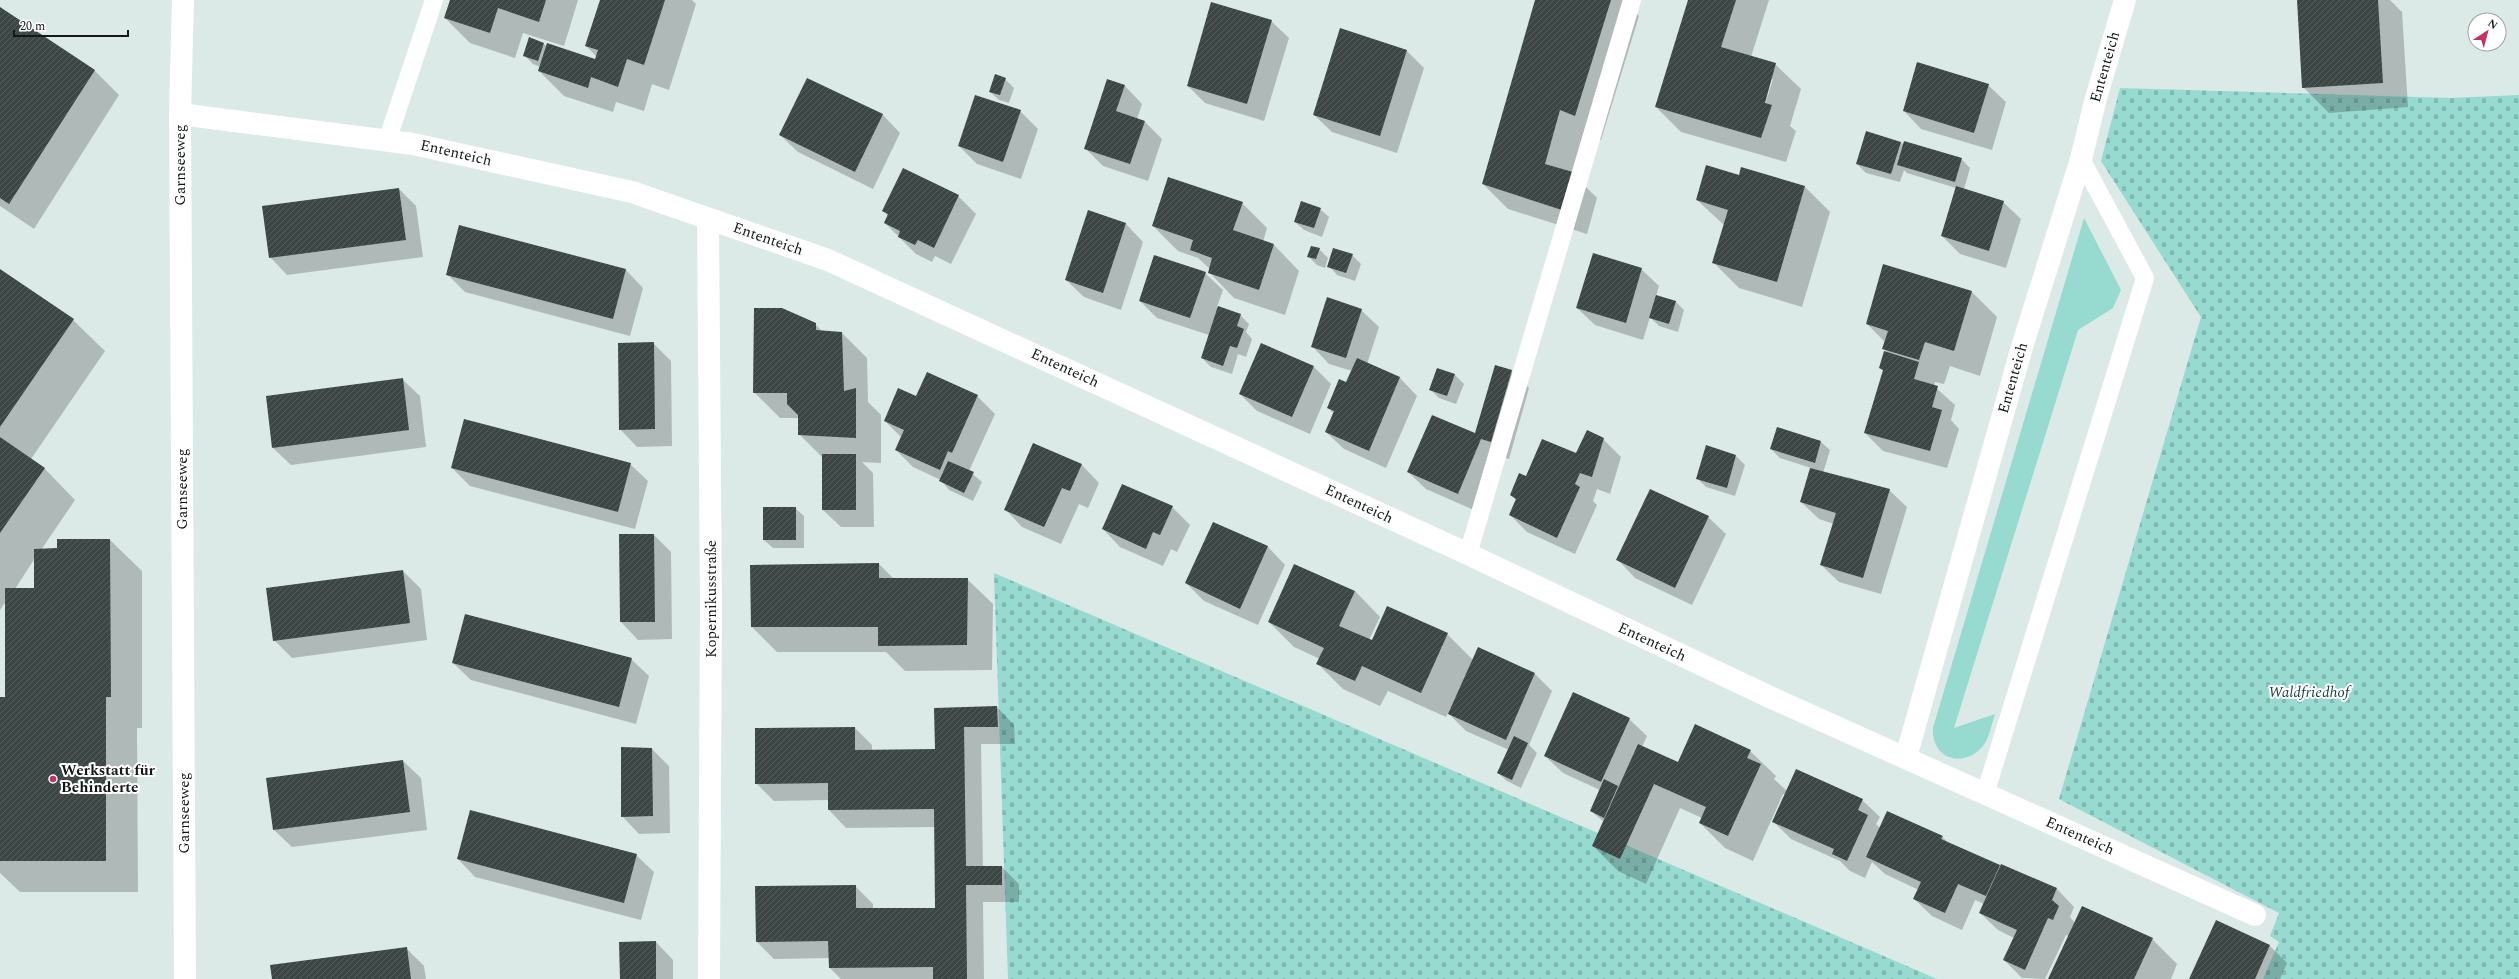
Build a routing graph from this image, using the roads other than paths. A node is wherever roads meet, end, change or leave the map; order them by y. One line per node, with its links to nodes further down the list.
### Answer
1 (183, 0): 5 (street, Garnseeweg)
2 (434, 0): 6 (lane)
3 (1632, 0): 9 (lane)
4 (2125, 0): 7 (street, Ententeich)
5 (180, 114): 6 (street, Ententeich); 13 (street, Garnseeweg)
6 (387, 140): 8 (street, Ententeich)
7 (2081, 159): 10 (street, Ententeich); 11 (lane)
8 (708, 219): 9 (street, Ententeich); 14 (street, Kopernikusstraße)
9 (1468, 554): 10 (street, Ententeich)
10 (1906, 757): 11 (street, Ententeich)
11 (1985, 794): 12 (street, Ententeich)
12 (2255, 915)
13 (185, 979)
14 (709, 979)

